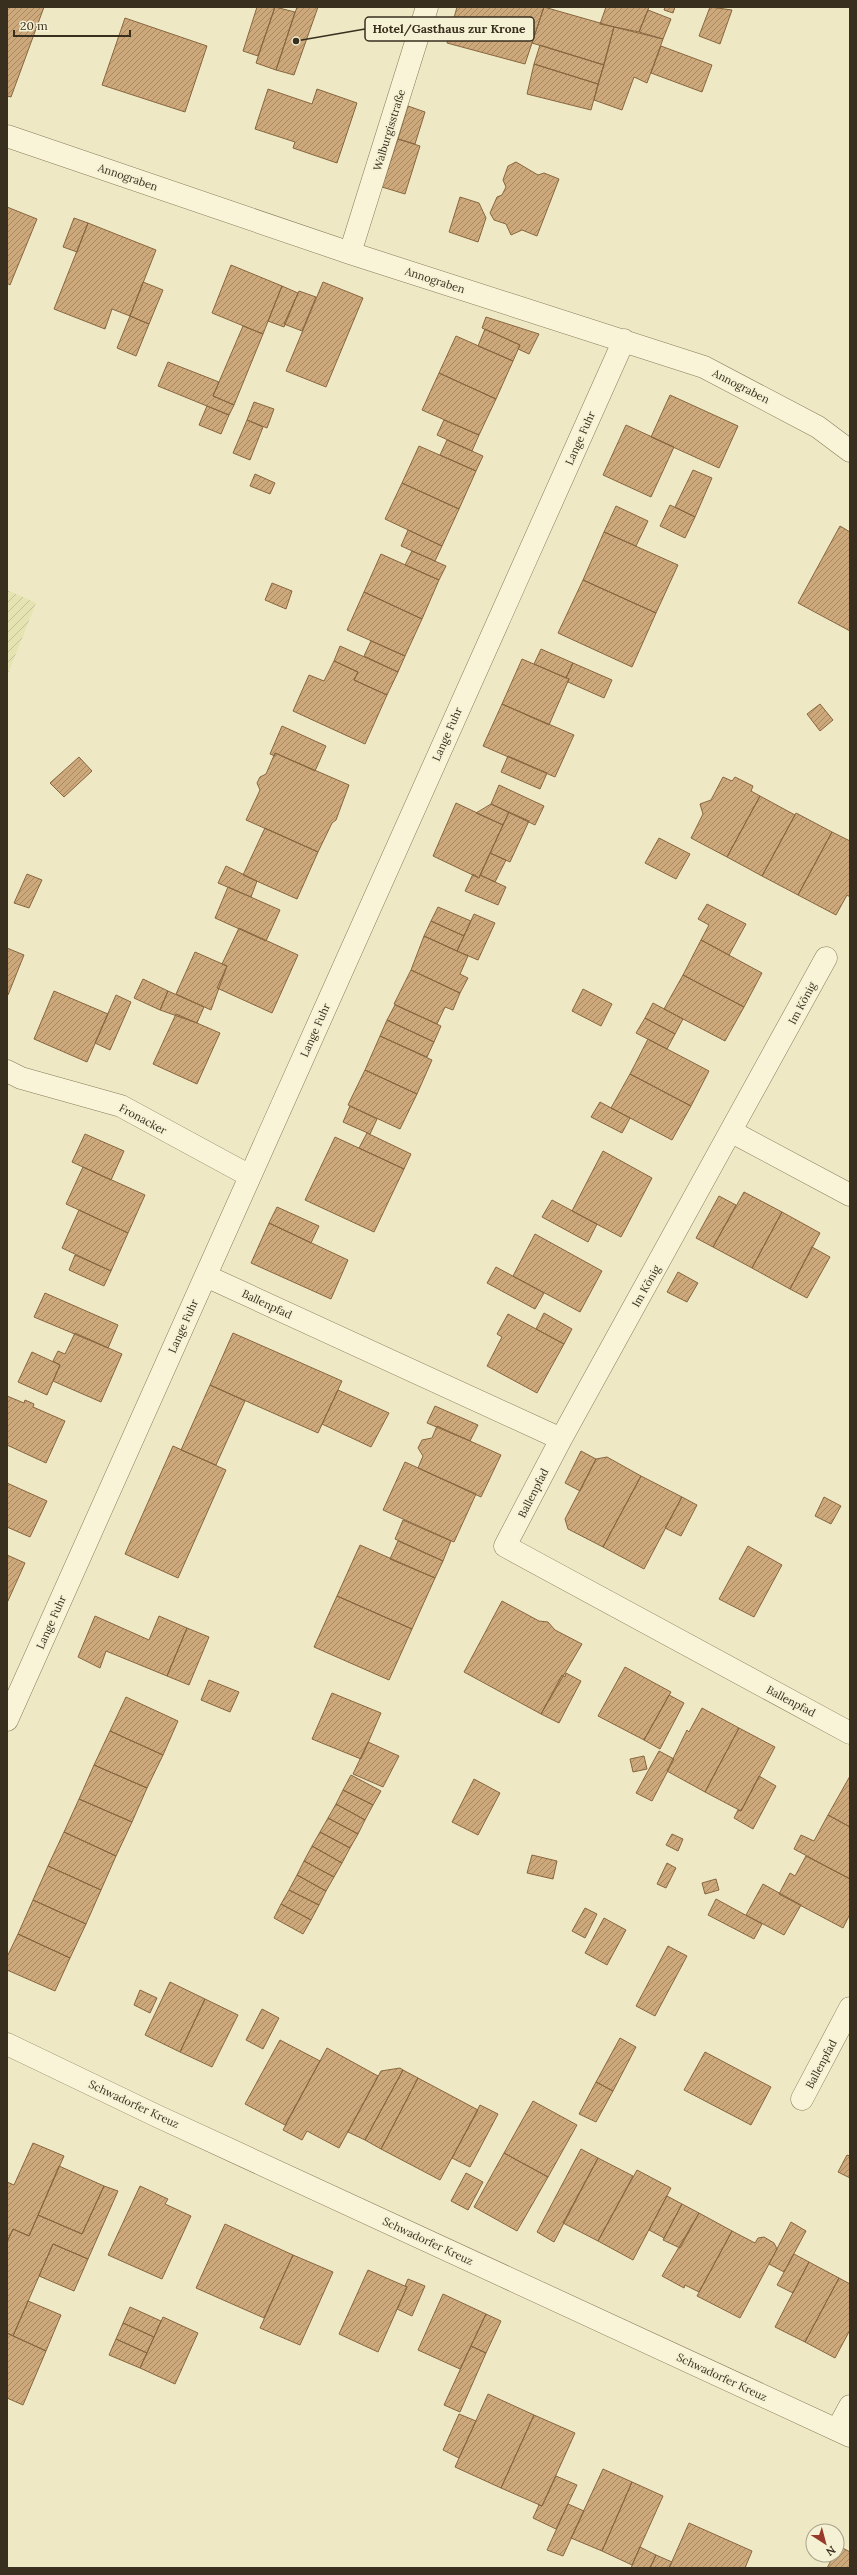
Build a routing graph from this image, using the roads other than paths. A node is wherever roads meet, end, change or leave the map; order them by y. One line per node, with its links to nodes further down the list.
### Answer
1 (427, 7): 3 (street, Walburgisstraße)
2 (7, 136): 3 (street, Annograben)
3 (350, 253): 4 (street, Annograben)
4 (624, 340): 5 (street, Annograben); 9 (street, Lange Fuhr)
5 (850, 451)
6 (826, 958): 8 (street, Im König)
7 (7, 1071): 9 (street, Fronacker)
8 (732, 1132): 10 (street); 12 (street, Im König)
9 (250, 1176): 11 (street, Lange Fuhr)
10 (850, 1195)
11 (206, 1276): 12 (street, Ballenpfad); 13 (street, Lange Fuhr)
12 (561, 1439): 14 (street, Ballenpfad)
13 (7, 1720)
14 (850, 1733)
15 (850, 2008): 17 (street, Ballenpfad)
16 (7, 2044): 19 (street, Schwadorfer Kreuz)
17 (802, 2099)
18 (850, 2406): 19 (street)
19 (844, 2433)

